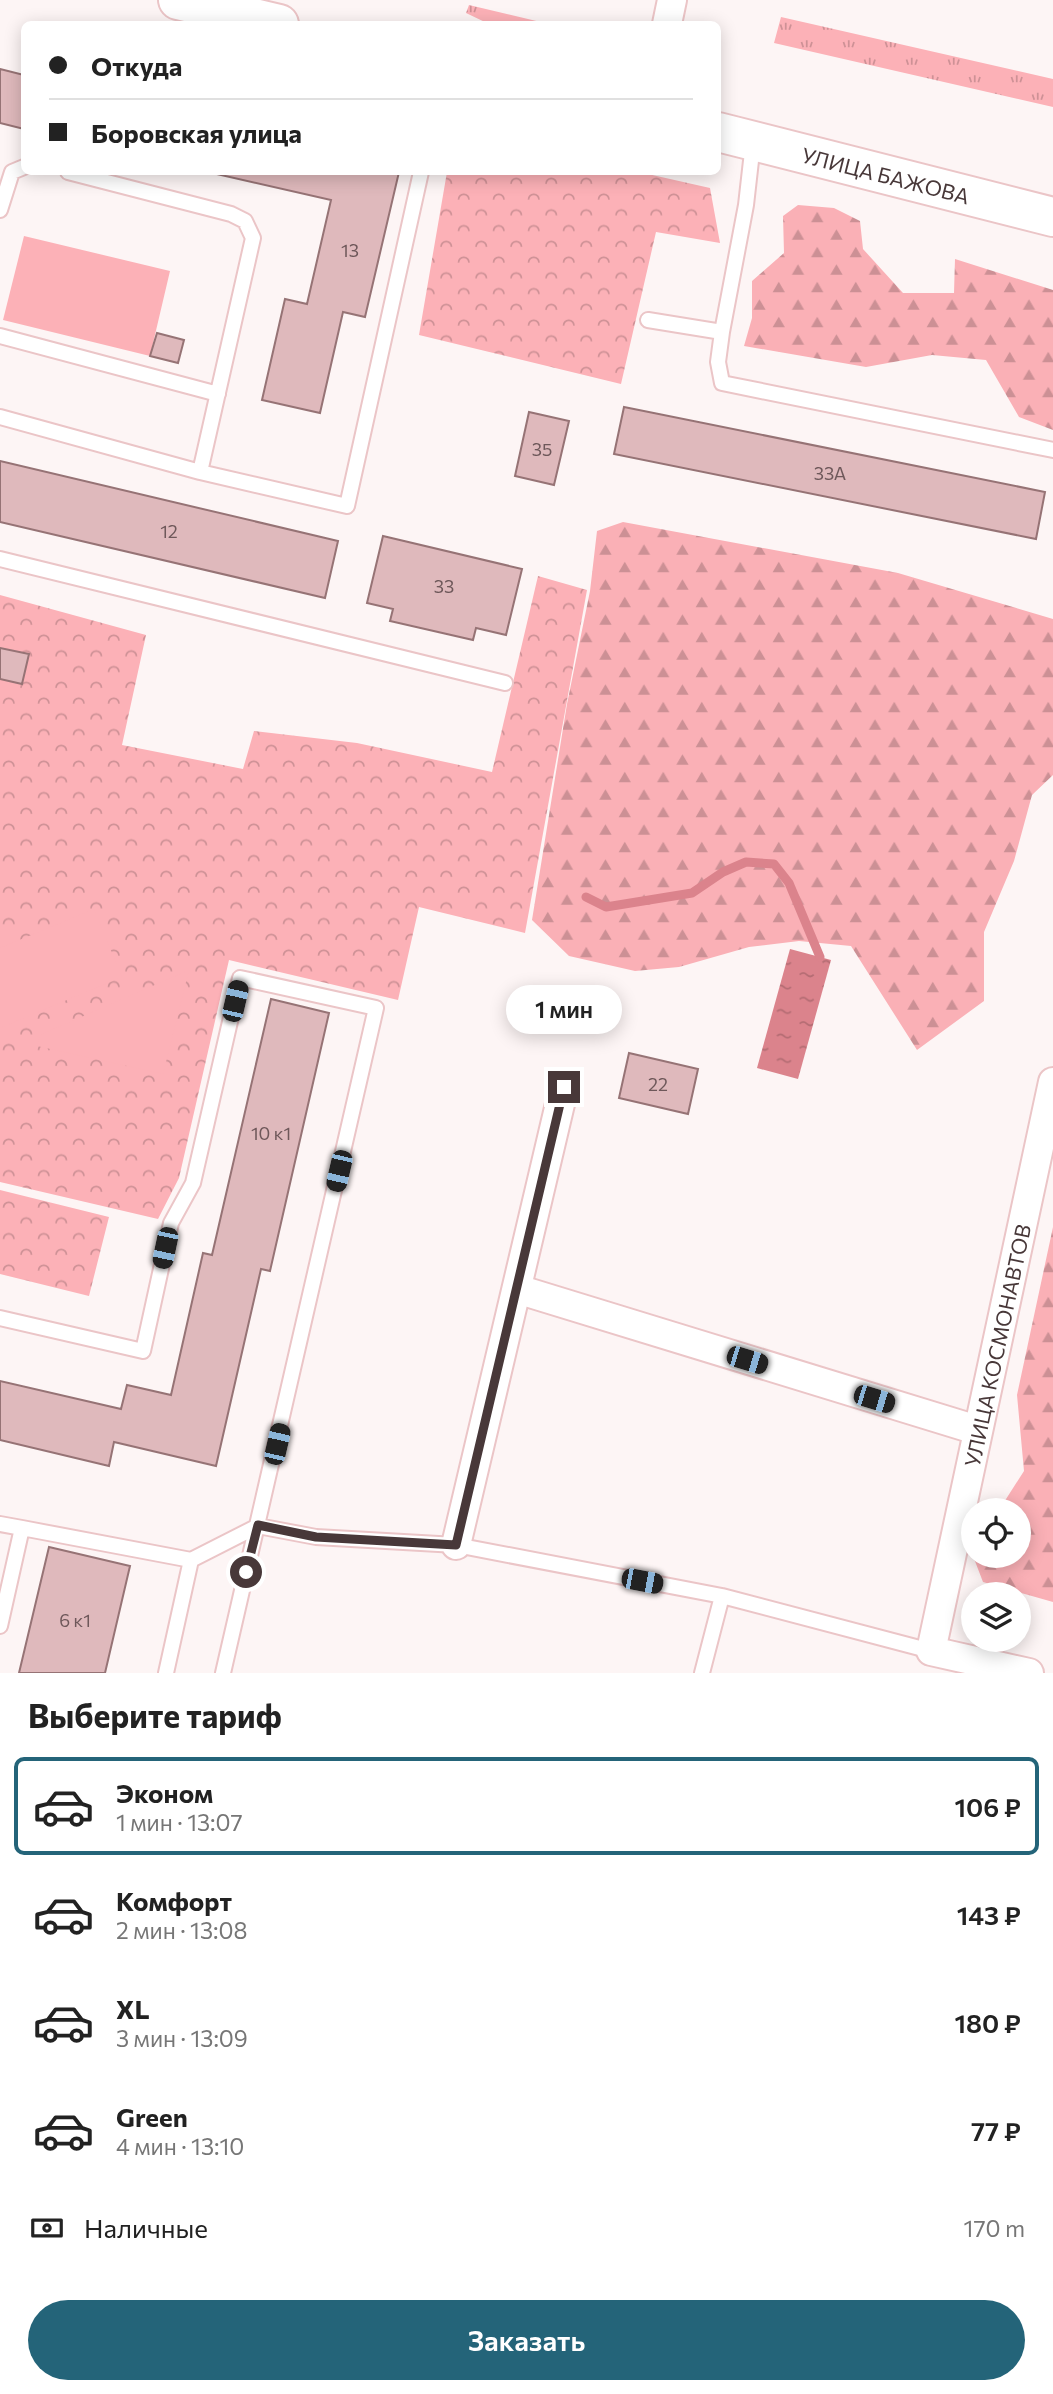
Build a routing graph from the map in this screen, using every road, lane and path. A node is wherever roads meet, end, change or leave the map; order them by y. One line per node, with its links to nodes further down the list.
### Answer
1 (178, 0): 3 (street)
2 (672, 0): 4 (street)
3 (266, 21)
4 (668, 21)
5 (735, 137): 10 (street, УЛИЦА БАЖОВА); 12 (lane)
6 (21, 168): 9 (lane)
7 (80, 175): 14 (lane)
8 (420, 175): 17 (lane)
9 (0, 210)
10 (1053, 217)
11 (648, 320): 12 (lane)
12 (722, 332): 16 (lane)
13 (0, 335): 14 (lane)
14 (218, 394): 17 (lane)
15 (0, 417): 17 (lane)
16 (1053, 450)
17 (200, 472)
18 (0, 559): 19 (lane)
19 (505, 683)
20 (1053, 1082): 24 (street, УЛИЦА КОСМОНАВТОВ)
21 (564, 1087): 22 (street)
22 (517, 1289): 24 (street); 28 (street)
23 (0, 1318): 26 (lane)
24 (977, 1430): 32 (street, УЛИЦА КОСМОНАВТОВ)
25 (0, 1524): 27 (lane)
26 (258, 1525): 28 (lane); 29 (lane); 34 (lane)
27 (22, 1528): 29 (lane); 31 (lane)
28 (456, 1545): 30 (lane)
29 (191, 1560): 33 (lane)
30 (722, 1596): 32 (lane); 35 (lane)
31 (0, 1626)
32 (931, 1651): 36 (street)
33 (166, 1673)
34 (223, 1673)
35 (702, 1673)
36 (1029, 1673)

